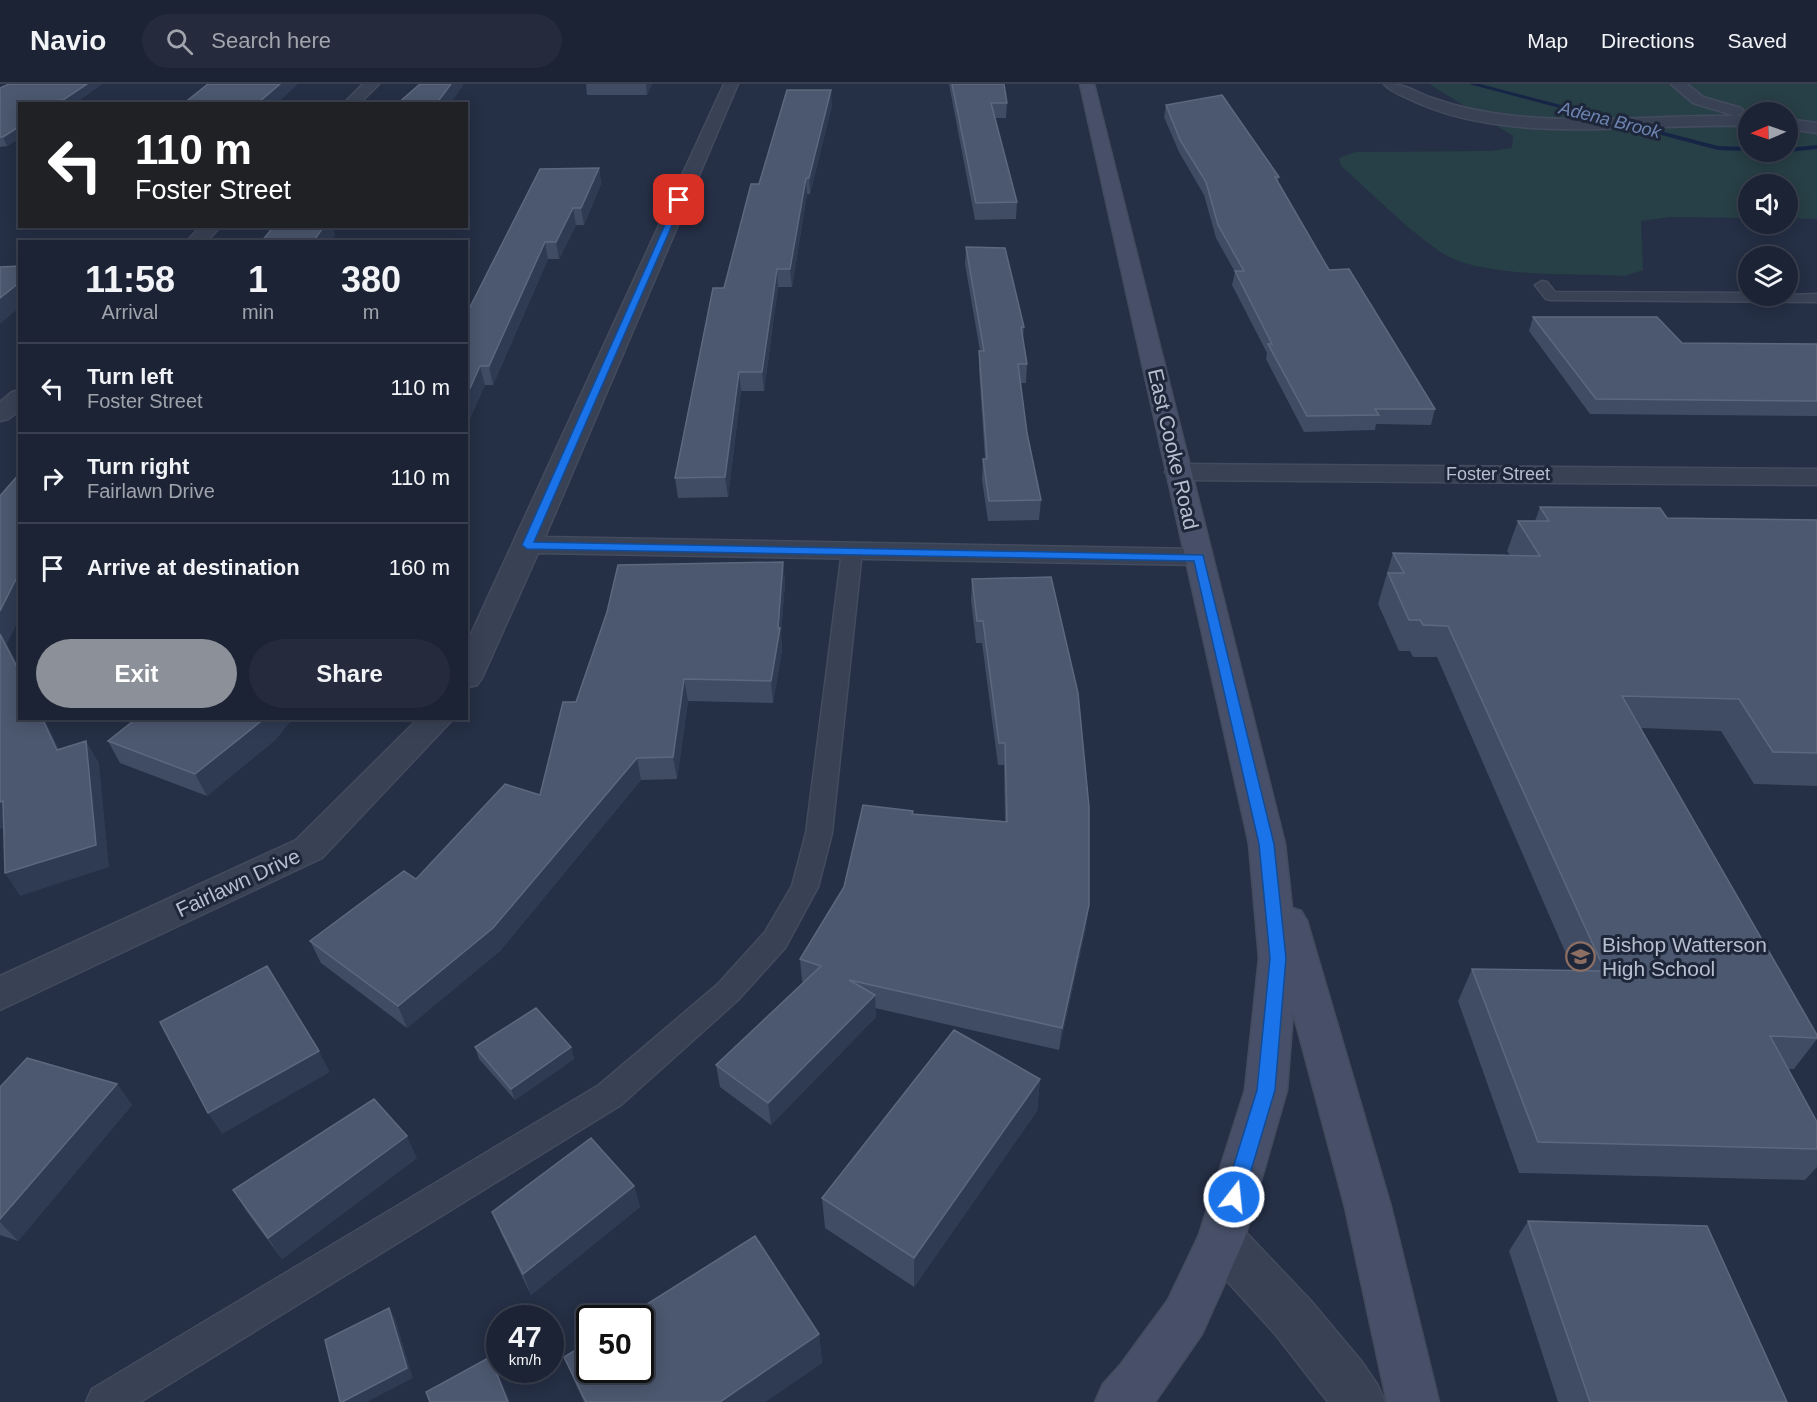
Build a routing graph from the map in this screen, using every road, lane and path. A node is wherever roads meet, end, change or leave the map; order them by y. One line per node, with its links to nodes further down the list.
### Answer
1 (372, 84): 7 (street)
2 (731, 84): 21 (street)
3 (1087, 84): 19 (main road, East Cooke Road)
4 (1391, 84): 9 (street)
5 (1678, 84): 6 (street)
6 (1698, 100): 8 (street); 9 (street)
7 (352, 102)
8 (1738, 112)
9 (1688, 120): 10 (street)
10 (1738, 121)
11 (1798, 125): 12 (street)
12 (1817, 128)
13 (210, 228): 14 (street)
14 (197, 240)
15 (1542, 285): 16 (lane)
16 (1817, 298)
17 (18, 399): 18 (street)
18 (0, 414)
19 (1179, 472): 20 (street, Foster Street); 23 (main road, East Cooke Road)
20 (1817, 477)
21 (527, 545): 22 (street); 24 (street)
22 (852, 551): 23 (street); 29 (lane)
23 (1199, 557): 26 (main road, East Cooke Road)
24 (468, 674)
25 (436, 720): 27 (street, Fairlawn Drive)
26 (1267, 844): 28 (main road, East Cooke Road); 32 (main road)
27 (0, 994)
28 (1221, 1240): 30 (main road, East Cooke Road); 31 (street)
29 (105, 1402)
30 (1121, 1402)
31 (1359, 1402)
32 (1413, 1402)

